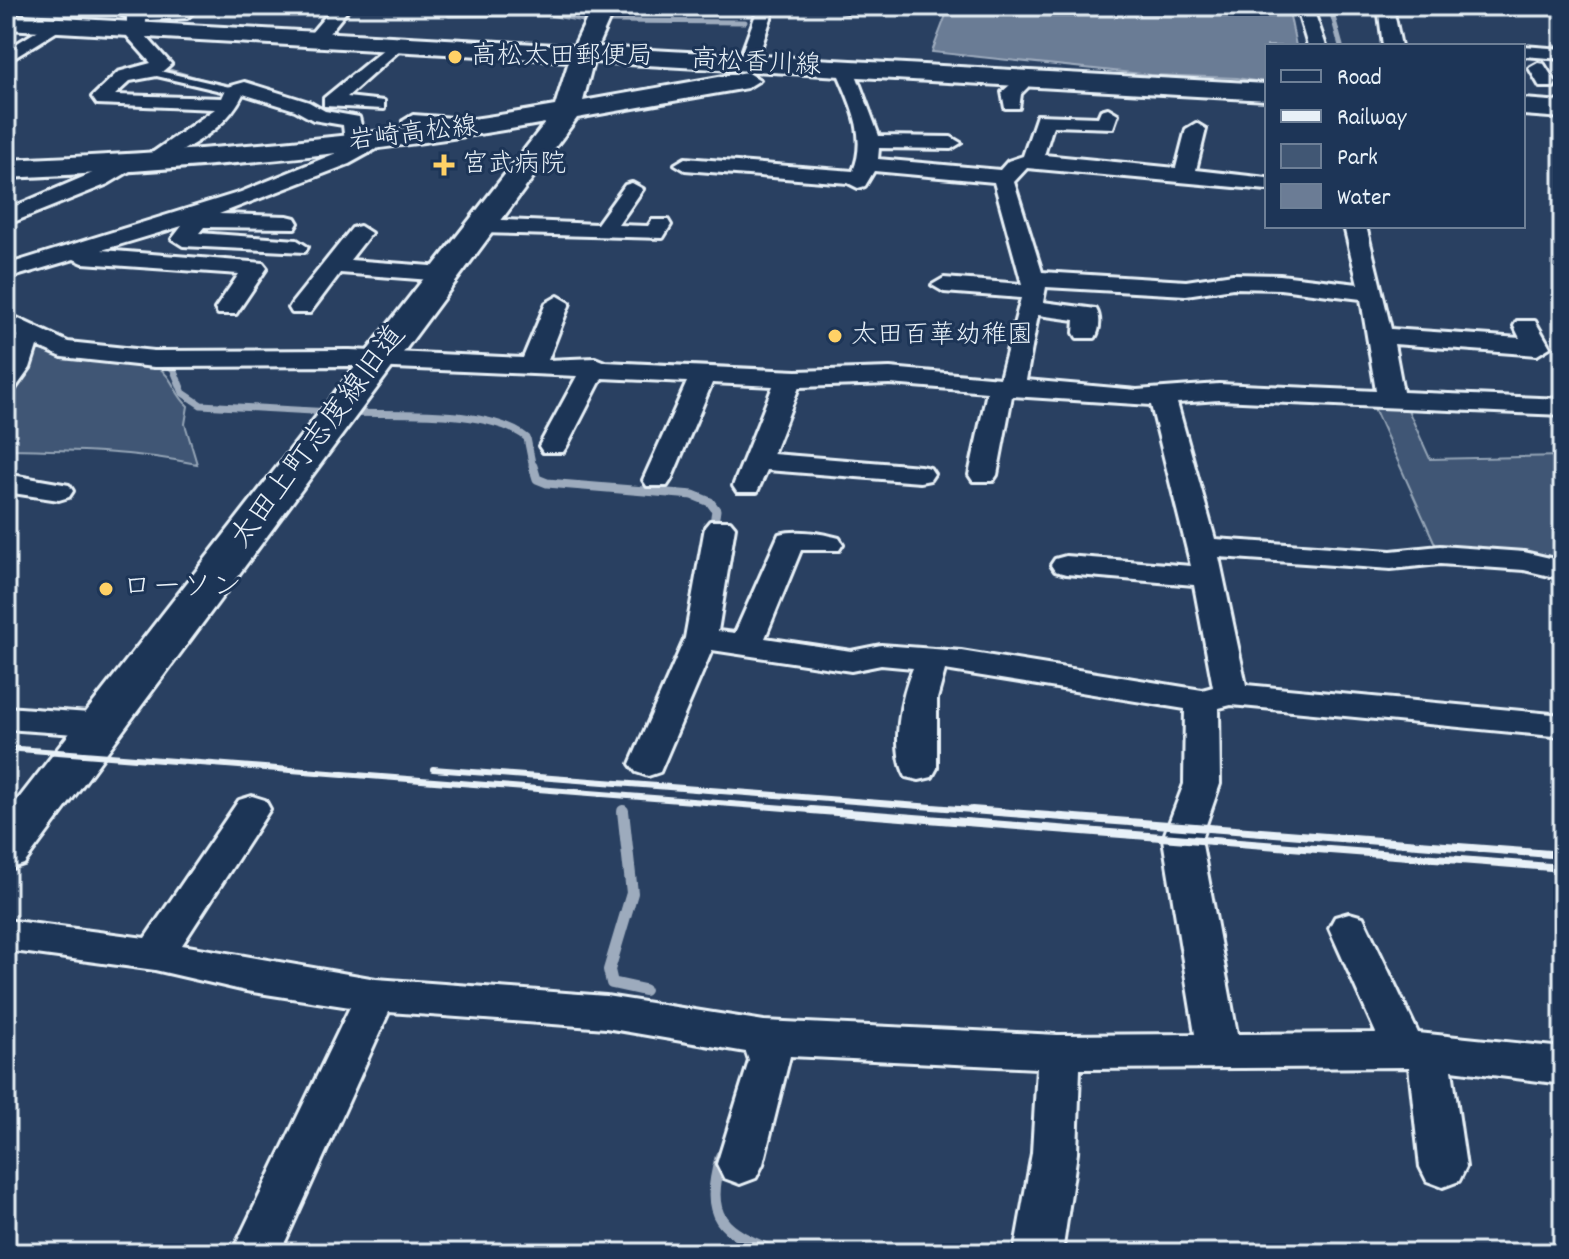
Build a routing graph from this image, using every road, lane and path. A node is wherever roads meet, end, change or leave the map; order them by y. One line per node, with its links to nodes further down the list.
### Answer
1 (104, 6): 11 (street)
2 (192, 6): 11 (street)
3 (343, 6): 13 (street)
4 (604, 6): 18 (main road, 太田上町志度線旧道)
5 (767, 6): 21 (street)
6 (840, 6): 8 (street)
7 (1304, 6): 15 (street)
8 (871, 8)
9 (1385, 8): 16 (street)
10 (6, 22): 12 (main road, 高松香川線)
11 (138, 23): 12 (main road, 高松香川線); 13 (main road, 高松香川線); 23 (street)
12 (55, 25): 20 (street)
13 (315, 39): 14 (main road, 高松香川線)
14 (396, 44): 18 (main road, 高松香川線); 31 (street)
15 (1316, 44)
16 (1392, 44)
17 (1525, 51): 19 (street)
18 (585, 54): 21 (main road, 高松香川線); 34 (main road, 太田上町志度線旧道)
19 (1563, 54)
20 (6, 58)
21 (747, 63): 22 (main road, 高松香川線)
22 (817, 67): 24 (main road, 高松香川線); 34 (main road, 岩崎高松線)
23 (155, 68): 29 (lane); 29 (street)
24 (845, 69): 27 (main road, 高松香川線); 42 (street)
25 (1563, 69): 26 (street)
26 (1536, 72)
27 (1019, 78): 28 (main road, 高松香川線); 30 (street)
28 (1265, 92)
29 (229, 99): 35 (street); 41 (street); 45 (street)
30 (1012, 104)
31 (377, 105)
32 (1525, 107): 33 (main road)
33 (1563, 110)
34 (566, 114): 38 (main road, 岩崎高松線); 57 (main road, 太田上町志度線旧道)
35 (247, 119)
36 (413, 121): 38 (street)
37 (1106, 123): 44 (street)
38 (467, 129): 40 (main road, 岩崎高松線)
39 (1196, 129): 48 (street)
40 (386, 138): 41 (main road, 岩崎高松線); 53 (street)
41 (355, 142): 45 (main road, 岩崎高松線)
42 (871, 142): 43 (street); 50 (street)
43 (951, 143)
44 (1031, 160): 48 (street); 49 (street)
45 (139, 163): 47 (main road, 岩崎高松線); 54 (street)
46 (685, 164): 50 (street)
47 (6, 169)
48 (1185, 174): 51 (street)
49 (1005, 177): 50 (street); 67 (street)
50 (860, 178)
51 (1265, 184)
52 (632, 189): 59 (street)
53 (194, 217): 55 (street); 61 (street); 62 (street)
54 (6, 218)
55 (287, 223)
56 (660, 225): 59 (street)
57 (481, 226): 59 (street); 65 (main road, 太田上町志度線旧道)
58 (1356, 228): 68 (street)
59 (603, 231)
60 (360, 233): 63 (street)
61 (297, 247)
62 (63, 254): 64 (street); 71 (street)
63 (335, 266): 65 (street); 70 (street)
64 (6, 272)
65 (444, 274): 77 (main road, 太田上町志度線旧道)
66 (944, 285): 67 (street)
67 (1033, 293): 68 (street); 72 (street); 83 (street)
68 (1372, 293): 75 (street)
69 (558, 303): 78 (street)
70 (301, 308)
71 (227, 309)
72 (1086, 315)
73 (6, 320): 76 (street)
74 (1526, 326): 75 (street)
75 (1380, 336): 85 (street)
76 (30, 340): 77 (street); 82 (street)
77 (379, 360): 78 (street); 103 (main road, 太田上町志度線旧道)
78 (533, 365): 79 (street)
79 (595, 366): 80 (street); 87 (street)
80 (704, 372): 81 (street); 90 (street)
81 (789, 378): 83 (street); 88 (street)
82 (6, 383)
83 (1006, 389): 84 (street); 89 (street)
84 (1162, 397): 85 (street); 95 (street)
85 (1391, 400): 86 (street)
86 (1563, 407)
87 (553, 446)
88 (920, 474)
89 (983, 475)
90 (657, 480)
91 (6, 483): 92 (street)
92 (59, 491)
93 (720, 527): 98 (street)
94 (828, 544): 99 (street)
95 (1205, 562): 96 (street); 97 (street); 101 (street)
96 (1066, 565)
97 (1563, 570)
98 (701, 638): 99 (street); 105 (street)
99 (746, 645): 100 (street)
100 (934, 659): 101 (street); 106 (street)
101 (1216, 698): 104 (street); 116 (street)
102 (6, 718): 103 (street)
103 (103, 725): 108 (main road, 太田上町志度線旧道)
104 (1563, 726)
105 (648, 764)
106 (919, 768)
107 (252, 809): 111 (street)
108 (6, 851)
109 (1349, 928): 114 (street)
110 (6, 935): 111 (street)
111 (155, 955): 112 (street)
112 (376, 995): 113 (street); 120 (street)
113 (764, 1038): 115 (street); 118 (street)
114 (1416, 1049): 116 (street); 117 (street); 119 (street)
115 (1058, 1052): 116 (street); 121 (street)
116 (1219, 1053)
117 (1563, 1066)
118 (740, 1164)
119 (1443, 1167)
120 (256, 1253)
121 (1038, 1253)

